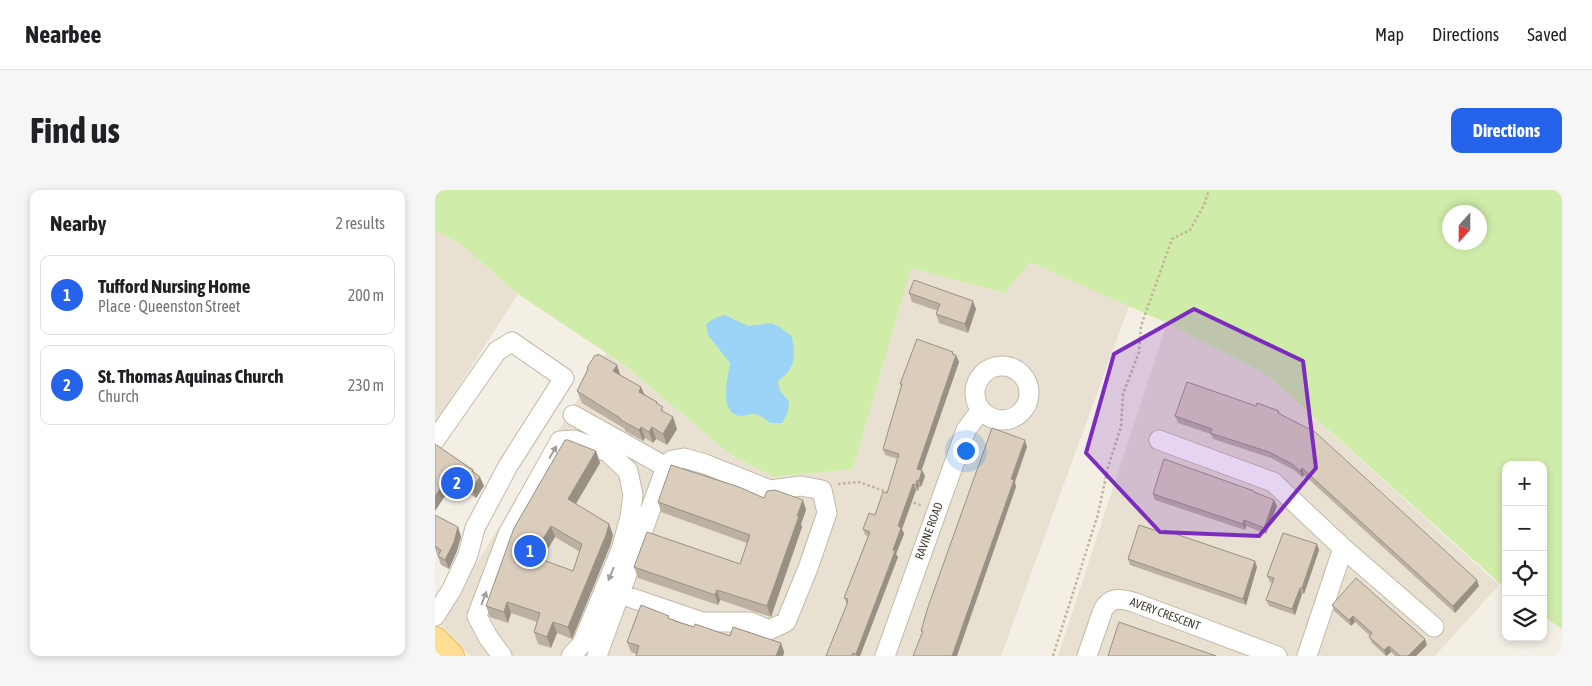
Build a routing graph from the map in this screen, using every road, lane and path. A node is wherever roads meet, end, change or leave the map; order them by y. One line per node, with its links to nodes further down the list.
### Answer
1 (1209, 190): 21 (path)
2 (981, 410): 10 (street, RAVINE ROAD)
3 (573, 416): 6 (street)
4 (435, 440): 13 (street)
5 (1159, 440): 11 (street)
6 (666, 466): 7 (street); 12 (street)
7 (823, 490): 8 (path); 12 (street)
8 (893, 495)
9 (902, 498): 10 (path)
10 (936, 511): 20 (street, RAVINE ROAD)
11 (1343, 548): 14 (street); 24 (street)
12 (619, 594): 19 (street)
13 (435, 616)
14 (1434, 627)
15 (435, 639): 16 (main road)
16 (452, 656)
17 (502, 656): 18 (street, one-way to 18)
18 (571, 656)
19 (597, 656)
20 (885, 656)
21 (1053, 656)
22 (1087, 656): 23 (street, AVERY CRESCENT)
23 (1277, 656)
24 (1307, 656)

